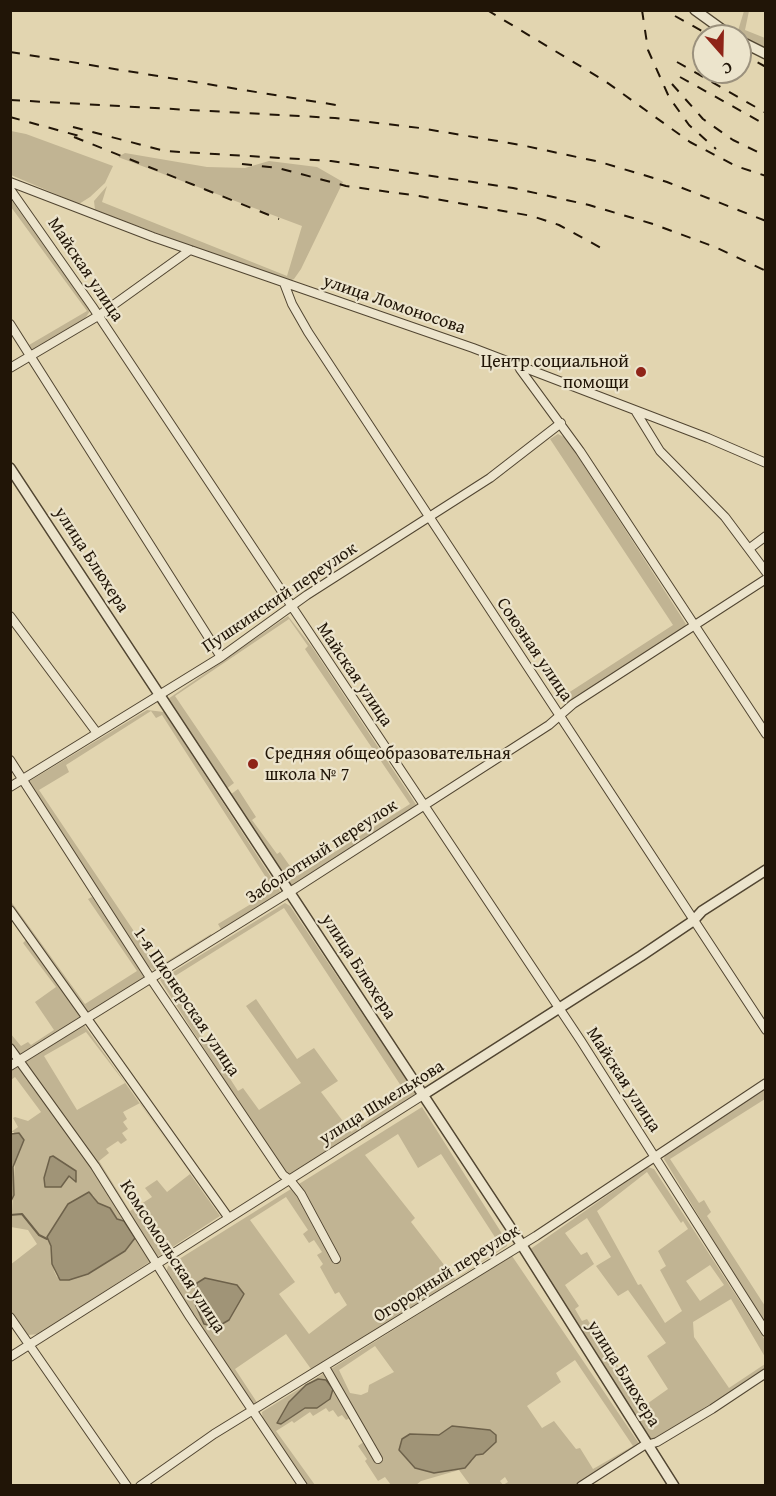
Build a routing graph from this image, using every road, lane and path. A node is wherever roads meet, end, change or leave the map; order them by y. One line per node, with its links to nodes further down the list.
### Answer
1 (695, 10): 2 (street)
2 (714, 24)
3 (10, 182): 5 (street, улица Ломоносова)
4 (10, 189): 7 (street, Майская улица)
5 (190, 250): 6 (street, улица Ломоносова); 7 (street)
6 (284, 283): 11 (street, улица Ломоносова); 16 (street, Союзная улица)
7 (99, 316): 9 (street); 21 (street, Майская улица)
8 (10, 324): 9 (street)
9 (32, 355): 10 (street); 24 (street)
10 (10, 368)
11 (519, 368): 12 (street, улица Ломоносова); 13 (street)
12 (636, 412): 14 (street, улица Ломоносова); 18 (street)
13 (561, 423): 16 (street, Пушкинский переулок); 23 (street)
14 (765, 463)
15 (10, 468): 25 (street, улица Блюхера)
16 (428, 517): 21 (street, Пушкинский переулок); 26 (street, Союзная улица)
17 (765, 536): 18 (street)
18 (750, 548): 19 (street)
19 (765, 572)
20 (765, 579): 23 (street, Заболотный переулок)
21 (291, 607): 24 (street, Пушкинский переулок); 32 (street, Майская улица)
22 (10, 616): 27 (street)
23 (695, 626): 26 (street, Заболотный переулок); 28 (street)
24 (221, 657): 25 (street, Пушкинский переулок)
25 (160, 696): 27 (street, Пушкинский переулок); 34 (street, улица Блюхера)
26 (560, 715): 32 (street, Заболотный переулок); 36 (street, Союзная улица)
27 (97, 733): 30 (street, Пушкинский переулок)
28 (765, 734)
29 (10, 760): 30 (street, 1-я Пионерская улица)
30 (23, 779): 31 (street, Пушкинский переулок); 37 (street, 1-я Пионерская улица)
31 (10, 787)
32 (422, 805): 34 (street, Заболотный переулок); 38 (street, Майская улица)
33 (765, 870): 36 (street, улица Шмелькова)
34 (289, 892): 37 (street, Заболотный переулок); 45 (street, улица Блюхера)
35 (10, 910): 39 (street)
36 (693, 921): 38 (street, улица Шмелькова); 40 (street, Союзная улица)
37 (151, 979): 39 (street, Заболотный переулок); 47 (street, 1-я Пионерская улица)
38 (559, 1009): 45 (street, улица Шмелькова); 46 (street, Майская улица)
39 (88, 1019): 42 (street, Заболотный переулок); 48 (street)
40 (765, 1030)
41 (10, 1048): 42 (street, Комсомольская улица)
42 (20, 1061): 43 (street, Заболотный переулок); 51 (street, Комсомольская улица)
43 (10, 1066)
44 (765, 1083): 46 (street, Огородный переулок)
45 (423, 1095): 47 (street, улица Шмелькова); 49 (street, улица Блюхера)
46 (654, 1157): 49 (street, Огородный переулок); 53 (street, Майская улица)
47 (290, 1180): 48 (street, улица Шмелькова); 50 (street, 1-я Пионерская улица)
48 (228, 1217): 51 (street, улица Шмелькова)
49 (521, 1244): 56 (street, Огородный переулок); 59 (street, улица Блюхера)
50 (336, 1259)
51 (158, 1262): 54 (street, улица Шмелькова); 58 (street, Комсомольская улица)
52 (10, 1317): 54 (street)
53 (765, 1332)
54 (29, 1346): 55 (street, улица Шмелькова); 61 (street)
55 (10, 1357)
56 (325, 1366): 58 (street, Огородный переулок); 60 (street)
57 (765, 1373): 59 (street)
58 (254, 1412): 62 (street, Огородный переулок); 63 (street, Комсомольская улица)
59 (648, 1445): 64 (street); 65 (street, улица Блюхера)
60 (378, 1459)
61 (127, 1485)
62 (140, 1485)
63 (303, 1485)
64 (581, 1485)
65 (674, 1485)

